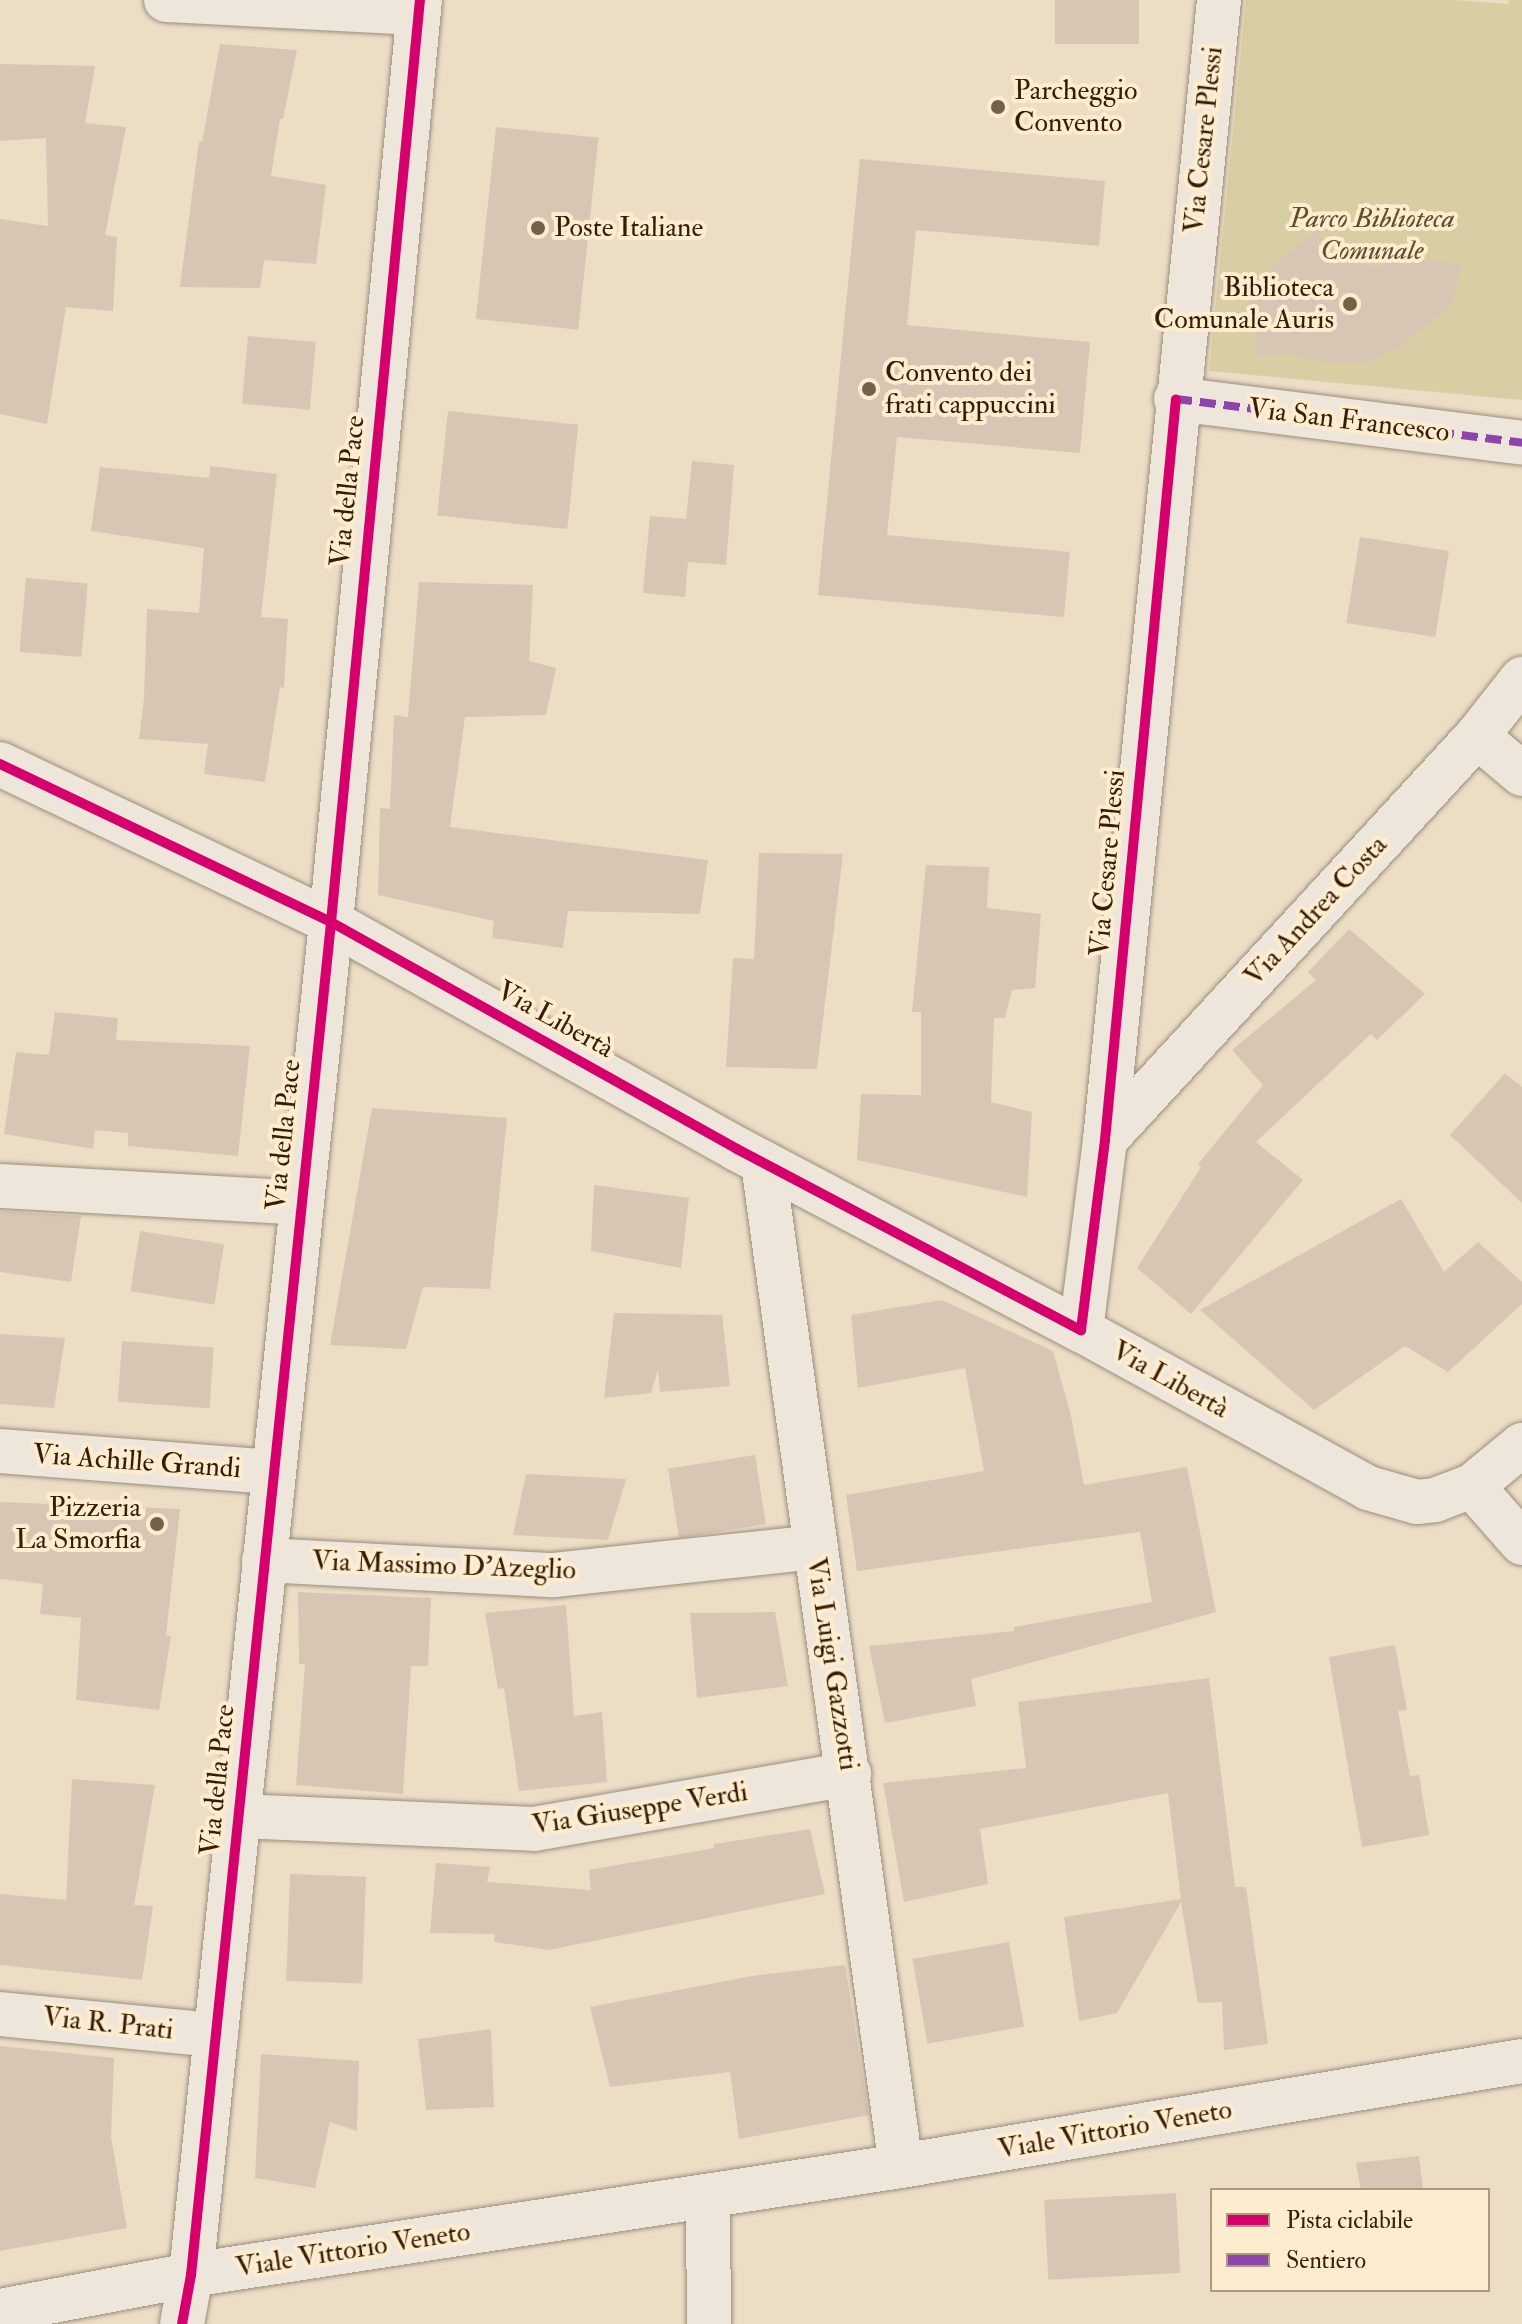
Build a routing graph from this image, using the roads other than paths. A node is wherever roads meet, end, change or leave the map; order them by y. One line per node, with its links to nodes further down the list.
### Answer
1 (166, 0): 3 (street)
2 (1219, 0): 4 (street, Via Cesare Plessi)
3 (419, 6): 10 (street, Via della Pace)
4 (1176, 399): 5 (street, Via San Francesco); 11 (street, Via Cesare Plessi)
5 (1522, 443)
6 (1522, 679): 7 (street, Via Andrea Costa)
7 (1477, 736): 9 (street); 11 (street, Via Andrea Costa)
8 (0, 764): 10 (street, Via Libertà)
9 (1522, 774)
10 (331, 922): 12 (street, Via Libertà); 14 (street, Via della Pace)
11 (1105, 1140): 15 (street, Via Cesare Plessi)
12 (763, 1163): 15 (street, Via Libertà); 21 (street, Via Luigi Gazzotti)
13 (0, 1186): 14 (street)
14 (302, 1203): 18 (street, Via della Pace)
15 (1081, 1330): 19 (street, Via Libertà)
16 (1522, 1445): 19 (street, Via Libertà)
17 (0, 1451): 18 (street, Via Achille Grandi)
18 (273, 1472): 22 (street, Via della Pace)
19 (1472, 1486): 20 (street)
20 (1522, 1543)
21 (815, 1547): 22 (street, Via Massimo D'Azeglio); 23 (street, Via Luigi Gazzotti)
22 (264, 1560): 24 (street, Via della Pace)
23 (849, 1774): 24 (street, Via Giuseppe Verdi); 28 (street, Via Luigi Gazzotti)
24 (238, 1816): 26 (street, Via della Pace)
25 (0, 2014): 26 (street, Via R. Prati)
26 (216, 2035): 30 (street, Via della Pace)
27 (1522, 2061): 28 (street, Viale Vittorio Veneto)
28 (901, 2166): 29 (street, Viale Vittorio Veneto)
29 (708, 2196): 30 (street, Viale Vittorio Veneto); 33 (street)
30 (191, 2275): 31 (street, Viale Vittorio Veneto); 32 (street, Via della Pace)
31 (0, 2311)
32 (182, 2324)
33 (709, 2324)

